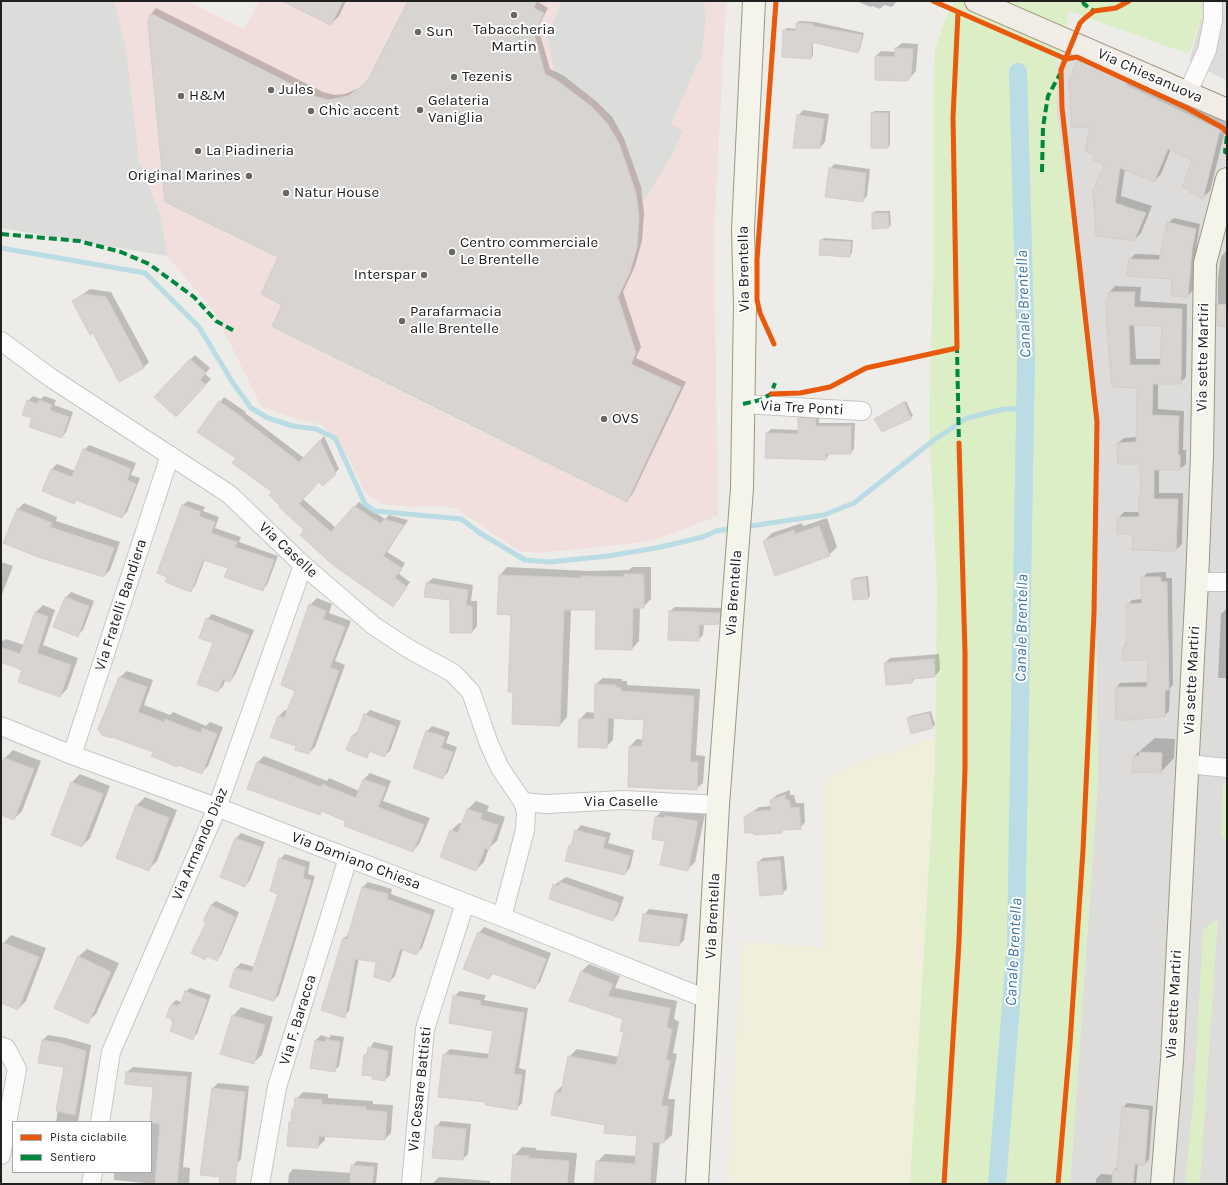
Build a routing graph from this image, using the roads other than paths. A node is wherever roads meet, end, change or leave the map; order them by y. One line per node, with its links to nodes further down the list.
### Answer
1 (754, 1): 8 (main road, Via Brentella)
2 (976, 1): 4 (main road, Via Chiesanuova)
3 (1213, 1): 4 (street)
4 (1188, 92): 5 (main road, Via Chiesanuova)
5 (1227, 110)
6 (1227, 179): 12 (main road, Via sette Martiri)
7 (1, 340): 10 (street, Via Caselle)
8 (743, 404): 9 (street, Via Tre Ponti); 19 (main road, Via Brentella)
9 (862, 411)
10 (170, 455): 11 (street, Via Caselle); 15 (street, Via Fratelli Bandiera)
11 (303, 565): 18 (street, Via Caselle); 20 (street, Via Armando Diaz)
12 (1197, 582): 13 (street); 16 (main road, Via sette Martiri)
13 (1227, 582)
14 (1, 726): 15 (street, Via Damiano Chiesa)
15 (72, 755): 20 (street, Via Damiano Chiesa)
16 (1188, 764): 17 (street); 33 (main road, Via sette Martiri)
17 (1227, 768)
18 (524, 802): 19 (street, Via Caselle); 23 (street, Via Caselle)
19 (718, 805): 24 (main road, Via Brentella)
20 (217, 808): 21 (street, Via Damiano Chiesa); 26 (street, Via Armando Diaz)
21 (348, 858): 22 (street, Via Damiano Chiesa); 30 (street, Via F. Baracca)
22 (465, 903): 23 (street, Via Damiano Chiesa); 31 (street, Via Cesare Battisti)
23 (502, 917): 24 (street, Via Damiano Chiesa)
24 (709, 1000): 32 (main road, Via Brentella)
25 (1, 1046): 27 (street)
26 (100, 1121)
27 (1, 1155)
28 (93, 1173): 29 (street)
29 (91, 1184)
30 (260, 1184)
31 (410, 1184)
32 (698, 1184)
33 (1162, 1184)

